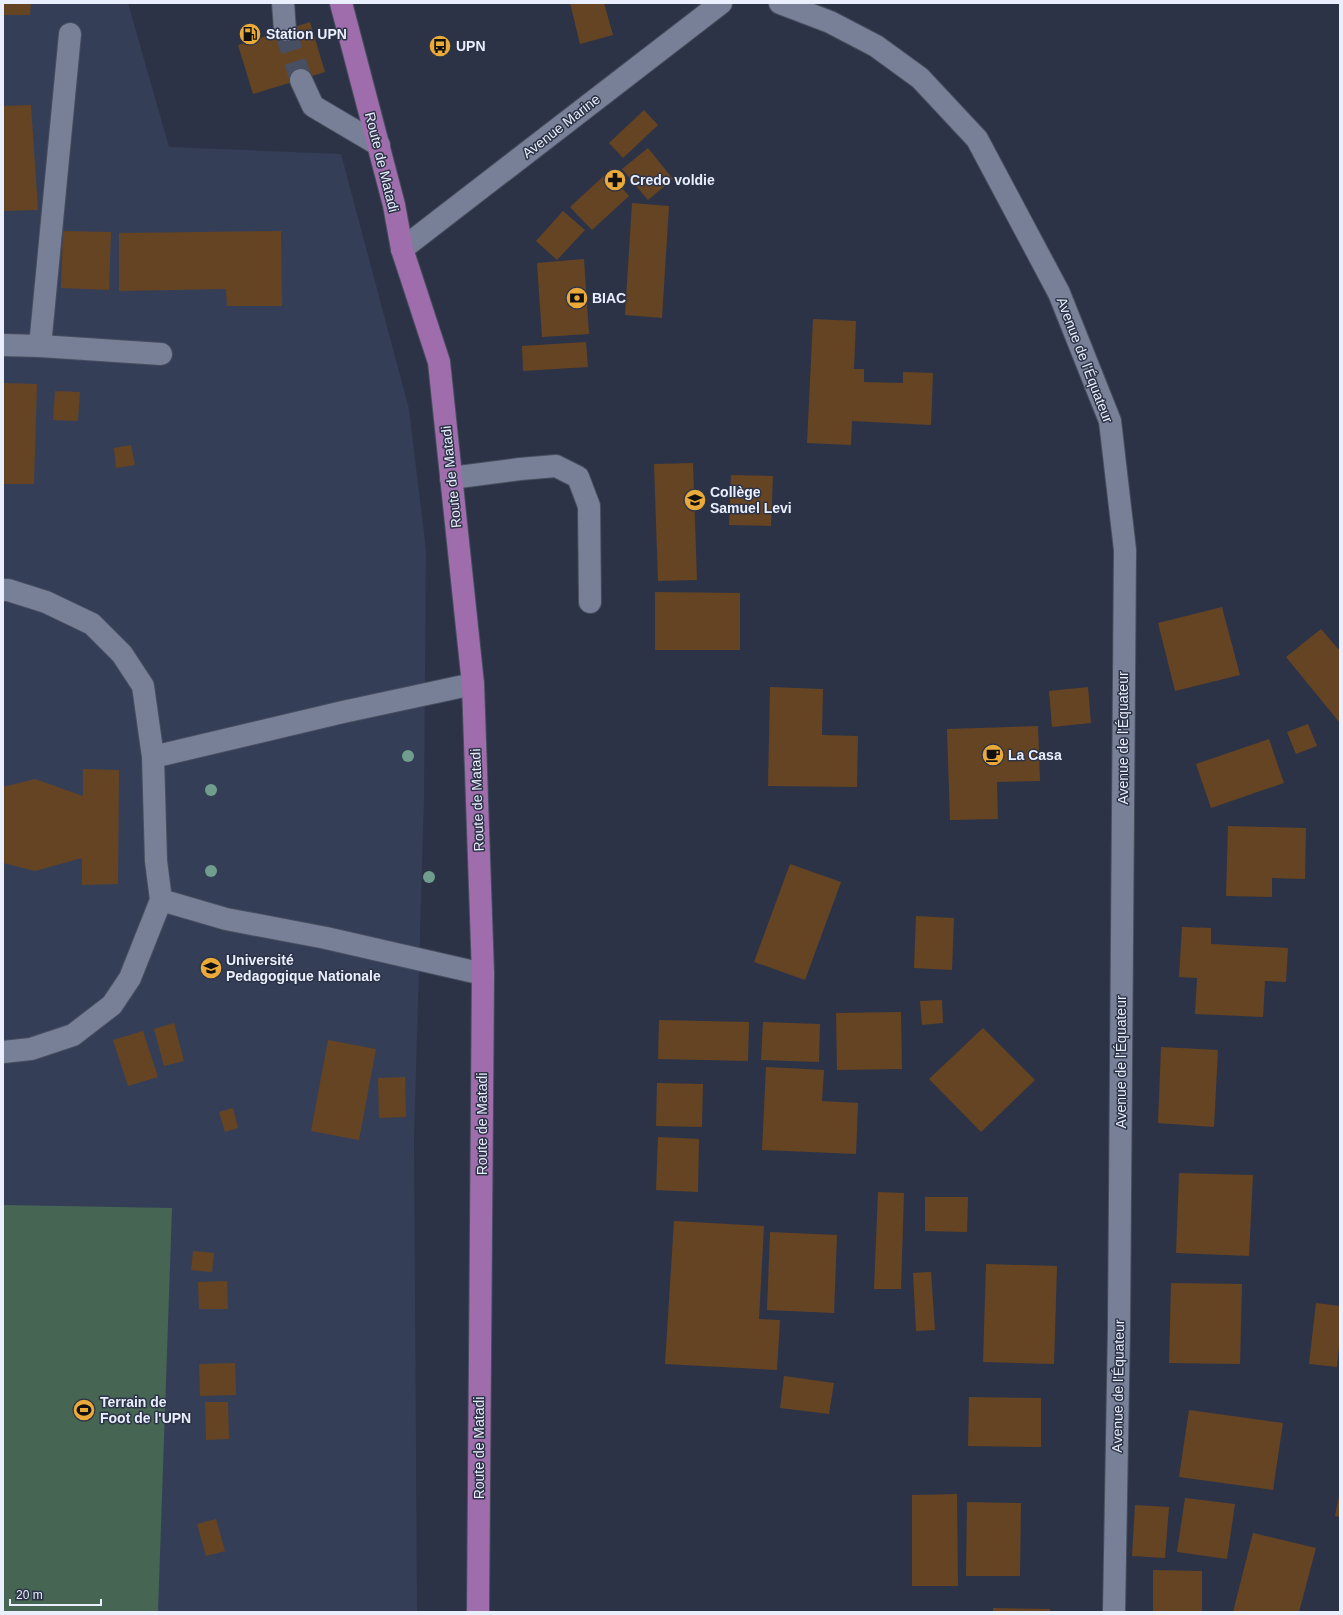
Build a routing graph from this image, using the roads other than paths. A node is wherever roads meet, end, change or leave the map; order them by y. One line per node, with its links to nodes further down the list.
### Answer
1 (283, 3): 5 (street)
2 (341, 3): 8 (main road, Route de Matadi)
3 (721, 3): 9 (street, Avenue Marine)
4 (780, 3): 22 (street, Avenue de l'Équateur)
5 (286, 30)
6 (70, 34): 11 (street)
7 (301, 80): 8 (street)
8 (379, 145): 9 (main road, Route de Matadi)
9 (402, 249): 13 (main road, Route de Matadi)
10 (3, 345): 11 (street)
11 (40, 346): 12 (street)
12 (161, 354)
13 (451, 478): 15 (street); 16 (main road, Route de Matadi)
14 (3, 590): 17 (street)
15 (590, 602)
16 (473, 684): 17 (street); 19 (main road, Route de Matadi)
17 (153, 757): 18 (street)
18 (161, 900): 19 (street); 20 (street)
19 (483, 974): 21 (main road, Route de Matadi)
20 (3, 1052)
21 (478, 1612)
22 (1114, 1612)

